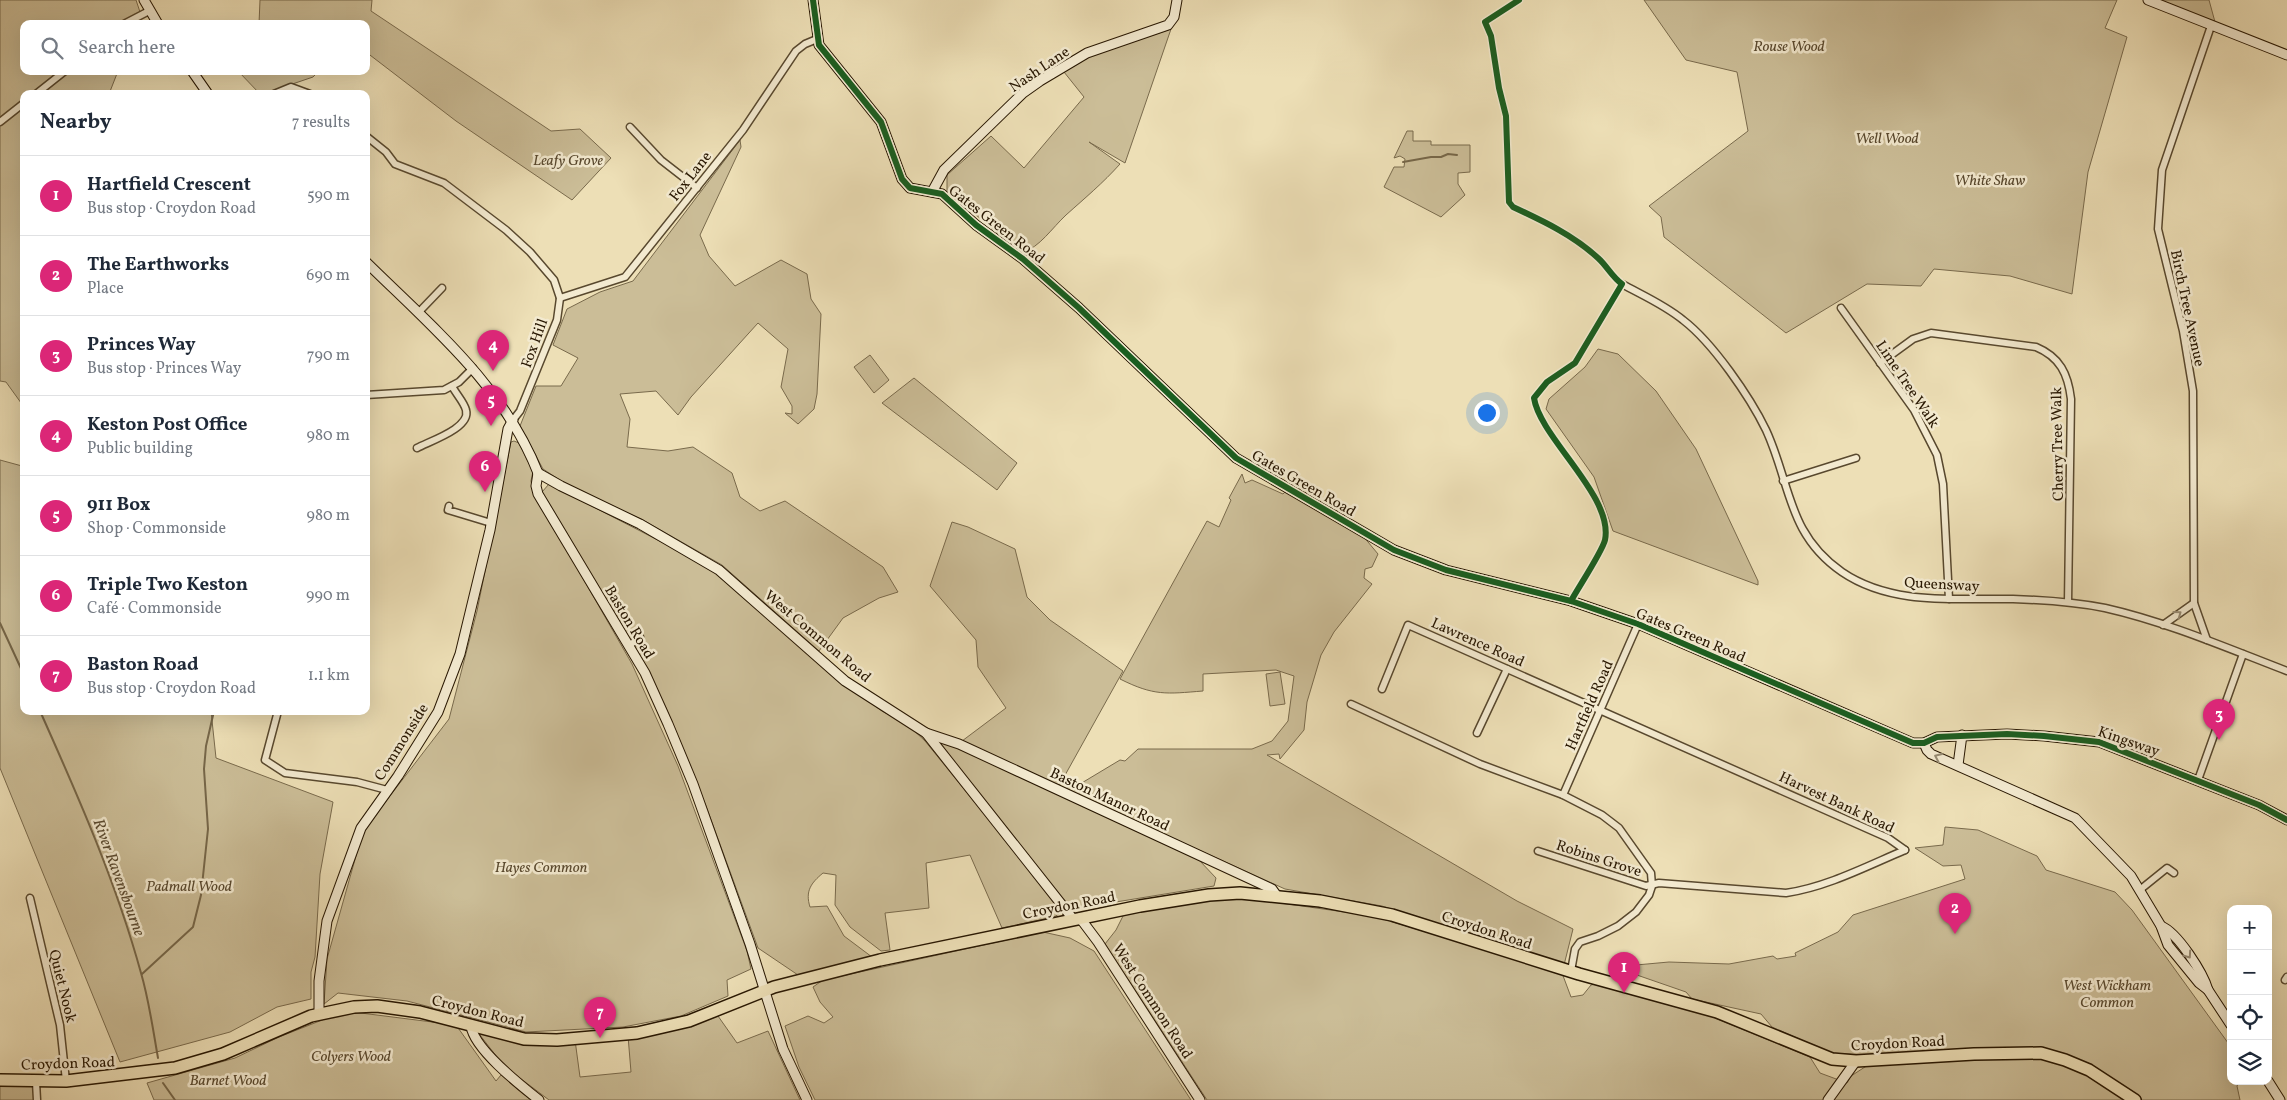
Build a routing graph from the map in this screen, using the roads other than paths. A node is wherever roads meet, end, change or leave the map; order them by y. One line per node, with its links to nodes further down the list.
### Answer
1 (144, 0): 5 (street)
2 (813, 0): 9 (street)
3 (1177, 0): 22 (street, Nash Lane)
4 (2148, 0): 8 (street)
5 (149, 11): 6 (street); 7 (street)
6 (132, 20)
7 (155, 20)
8 (2210, 26): 10 (street); 44 (street, Birch Tree Avenue)
9 (817, 40): 21 (street, Fox Lane); 22 (street, Gates Green Road)
10 (2287, 55)
11 (60, 75): 13 (street)
12 (195, 75): 14 (street)
13 (41, 90)
14 (205, 90)
15 (282, 90): 16 (street)
16 (300, 90)
17 (20, 106): 18 (street)
18 (0, 122)
19 (630, 127): 21 (street)
20 (370, 139): 26 (street)
21 (697, 188): 26 (street, Fox Lane)
22 (932, 192): 45 (street, Gates Green Road)
23 (370, 266): 28 (street)
24 (1622, 284): 39 (street, Queensway)
25 (442, 288): 28 (street)
26 (560, 298): 33 (street, Fox Hill)
27 (1841, 308): 29 (street, Lime Tree Walk)
28 (418, 313): 30 (street)
29 (1880, 363): 42 (street, Lime Tree Walk); 43 (street, Cherry Tree Walk)
30 (473, 368): 31 (street); 33 (street)
31 (452, 386): 32 (street); 35 (street)
32 (370, 396)
33 (513, 420): 34 (street); 36 (street, Commonside)
34 (522, 440): 36 (street); 38 (street)
35 (417, 448)
36 (504, 451): 41 (street, Commonside)
37 (1856, 458): 39 (street)
38 (538, 473): 49 (street, Baston Road); 57 (street, West Common Road)
39 (1783, 481): 42 (street, Queensway)
40 (449, 506): 41 (street)
41 (491, 522): 63 (street, Commonside)
42 (1949, 599): 43 (street, Queensway)
43 (2068, 602): 46 (street, Queensway)
44 (2194, 603): 46 (street, one-way to 44); 48 (street, Birch Tree Avenue)
45 (1638, 624): 55 (street, Hartfield Road); 60 (street, Gates Green Road)
46 (2163, 625): 48 (street, Queensway)
47 (640, 637): 49 (street)
48 (2207, 640): 50 (street, Queensway)
49 (629, 646): 74 (street, Baston Road)
50 (2243, 654): 52 (street, Queensway); 62 (street)
51 (1507, 668): 53 (street, Lawrence Road); 55 (street, Lawrence Road); 58 (street)
52 (2287, 671)
53 (1382, 689)
54 (1351, 704): 64 (street)
55 (1600, 709): 64 (street, Hartfield Road); 68 (street, Harvest Bank Road)
56 (277, 715): 63 (street)
57 (926, 733): 70 (street, Baston Manor Road); 72 (street, West Common Road)
58 (1477, 733)
59 (1962, 735): 60 (street, Kingsway); 61 (street); 62 (street, Kingsway)
60 (1924, 743): 61 (street, Gates Green Road, one-way to 60)
61 (1958, 765): 69 (street, Gates Green Road)
62 (2198, 780): 65 (street, Kingsway)
63 (387, 790): 75 (street, Commonside)
64 (1563, 796): 68 (street)
65 (2287, 820)
66 (1538, 851): 68 (street, Robins Grove)
67 (2174, 874): 69 (street)
68 (1652, 886): 73 (street)
69 (2141, 889): 76 (street, Gates Green Road)
70 (1277, 896): 72 (highway, Croydon Road); 73 (highway, Croydon Road)
71 (30, 898): 80 (street, Quiet Nook)
72 (1077, 918): 74 (highway, Croydon Road); 86 (street, West Common Road)
73 (1571, 971): 78 (highway, Croydon Road)
74 (764, 990): 77 (highway, Croydon Road); 85 (street, Baston Road)
75 (319, 1014): 77 (highway, Croydon Road); 80 (highway, Croydon Road)
76 (2227, 1019)
77 (470, 1026): 84 (street)
78 (1856, 1061): 87 (street); 88 (highway, Croydon Road)
79 (0, 1080): 81 (highway, Croydon Road)
80 (66, 1081): 81 (highway, Croydon Road)
81 (36, 1082): 83 (street)
82 (2271, 1085): 89 (street)
83 (37, 1100)
84 (539, 1100)
85 (807, 1100)
86 (1200, 1100)
87 (1828, 1100)
88 (2135, 1100)
89 (2280, 1100)

